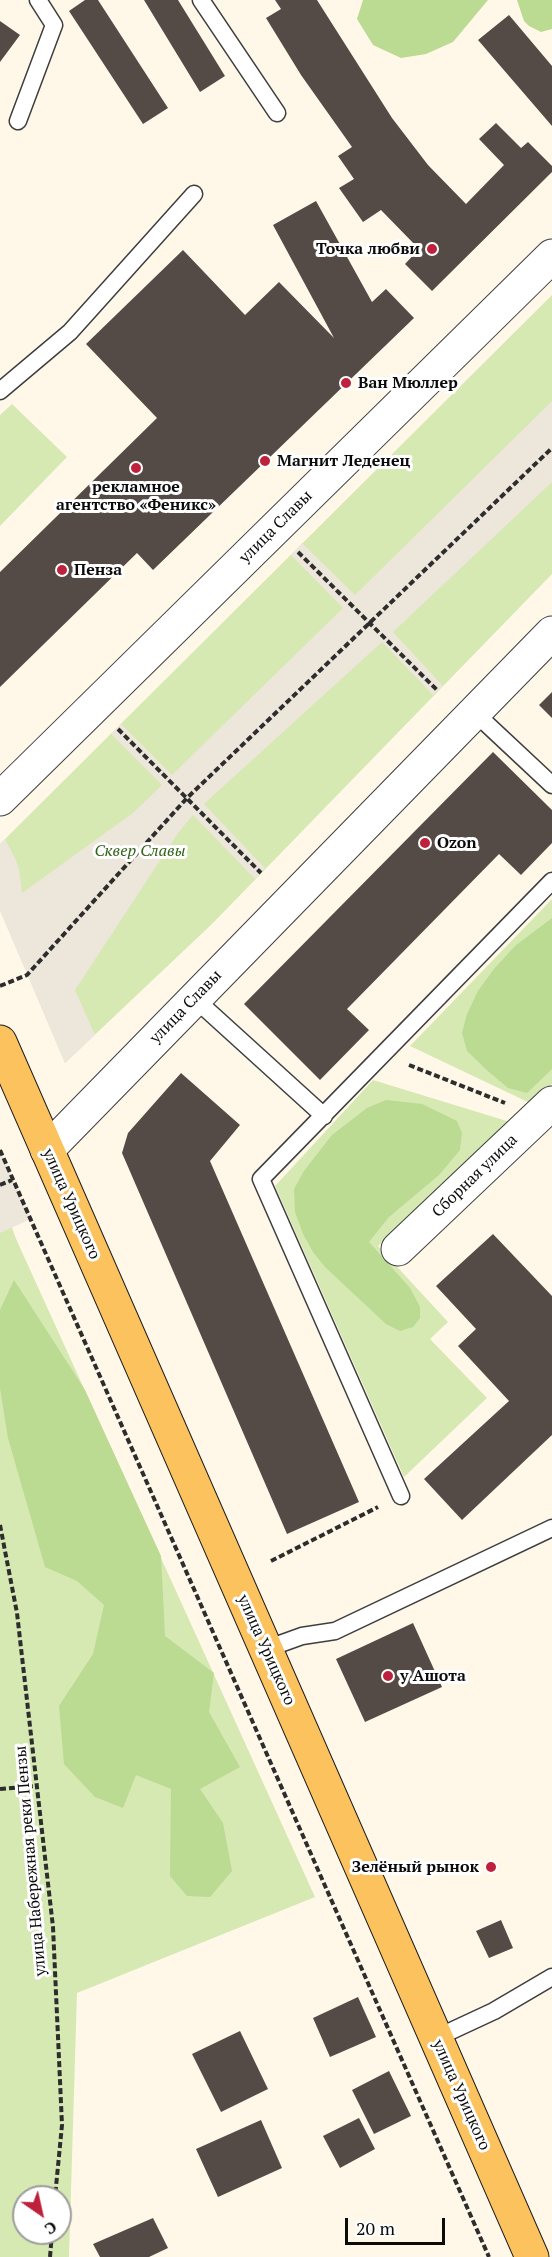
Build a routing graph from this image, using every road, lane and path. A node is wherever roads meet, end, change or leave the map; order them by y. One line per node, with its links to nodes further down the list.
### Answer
1 (38, 0): 4 (lane)
2 (201, 0): 3 (lane)
3 (277, 113)
4 (18, 121)
5 (194, 194): 7 (lane)
6 (552, 256): 17 (street, улица Славы)
7 (0, 391)
8 (552, 448): 10 (path)
9 (296, 550): 10 (path)
10 (369, 623): 12 (path); 16 (path)
11 (552, 633): 13 (street, улица Славы)
12 (438, 691)
13 (474, 712): 15 (lane); 21 (street, улица Славы)
14 (117, 728): 16 (path)
15 (552, 785)
16 (187, 798): 18 (path); 20 (path)
17 (0, 799)
18 (261, 873)
19 (552, 881): 23 (lane)
20 (0, 986)
21 (194, 998): 25 (lane); 27 (street, улица Славы)
22 (0, 1042): 27 (main road, улица Урицкого)
23 (376, 1062): 24 (path); 25 (lane)
24 (547, 1111): 30 (street, Сборная улица)
25 (324, 1116): 31 (lane)
26 (0, 1150): 28 (path)
27 (47, 1150): 35 (main road, улица Урицкого)
28 (12, 1180): 29 (path); 41 (path)
29 (0, 1185)
30 (398, 1249)
31 (401, 1496): 34 (path)
32 (0, 1526): 36 (path, улица Набережная реки Пензы)
33 (552, 1528): 35 (lane)
34 (272, 1561)
35 (266, 1649): 39 (main road, улица Урицкого)
36 (37, 1786): 37 (path); 40 (path, улица Набережная реки Пензы)
37 (0, 1789)
38 (552, 1977): 39 (lane)
39 (436, 2038): 42 (main road, улица Урицкого)
40 (56, 2185)
41 (489, 2257)
42 (532, 2257)

